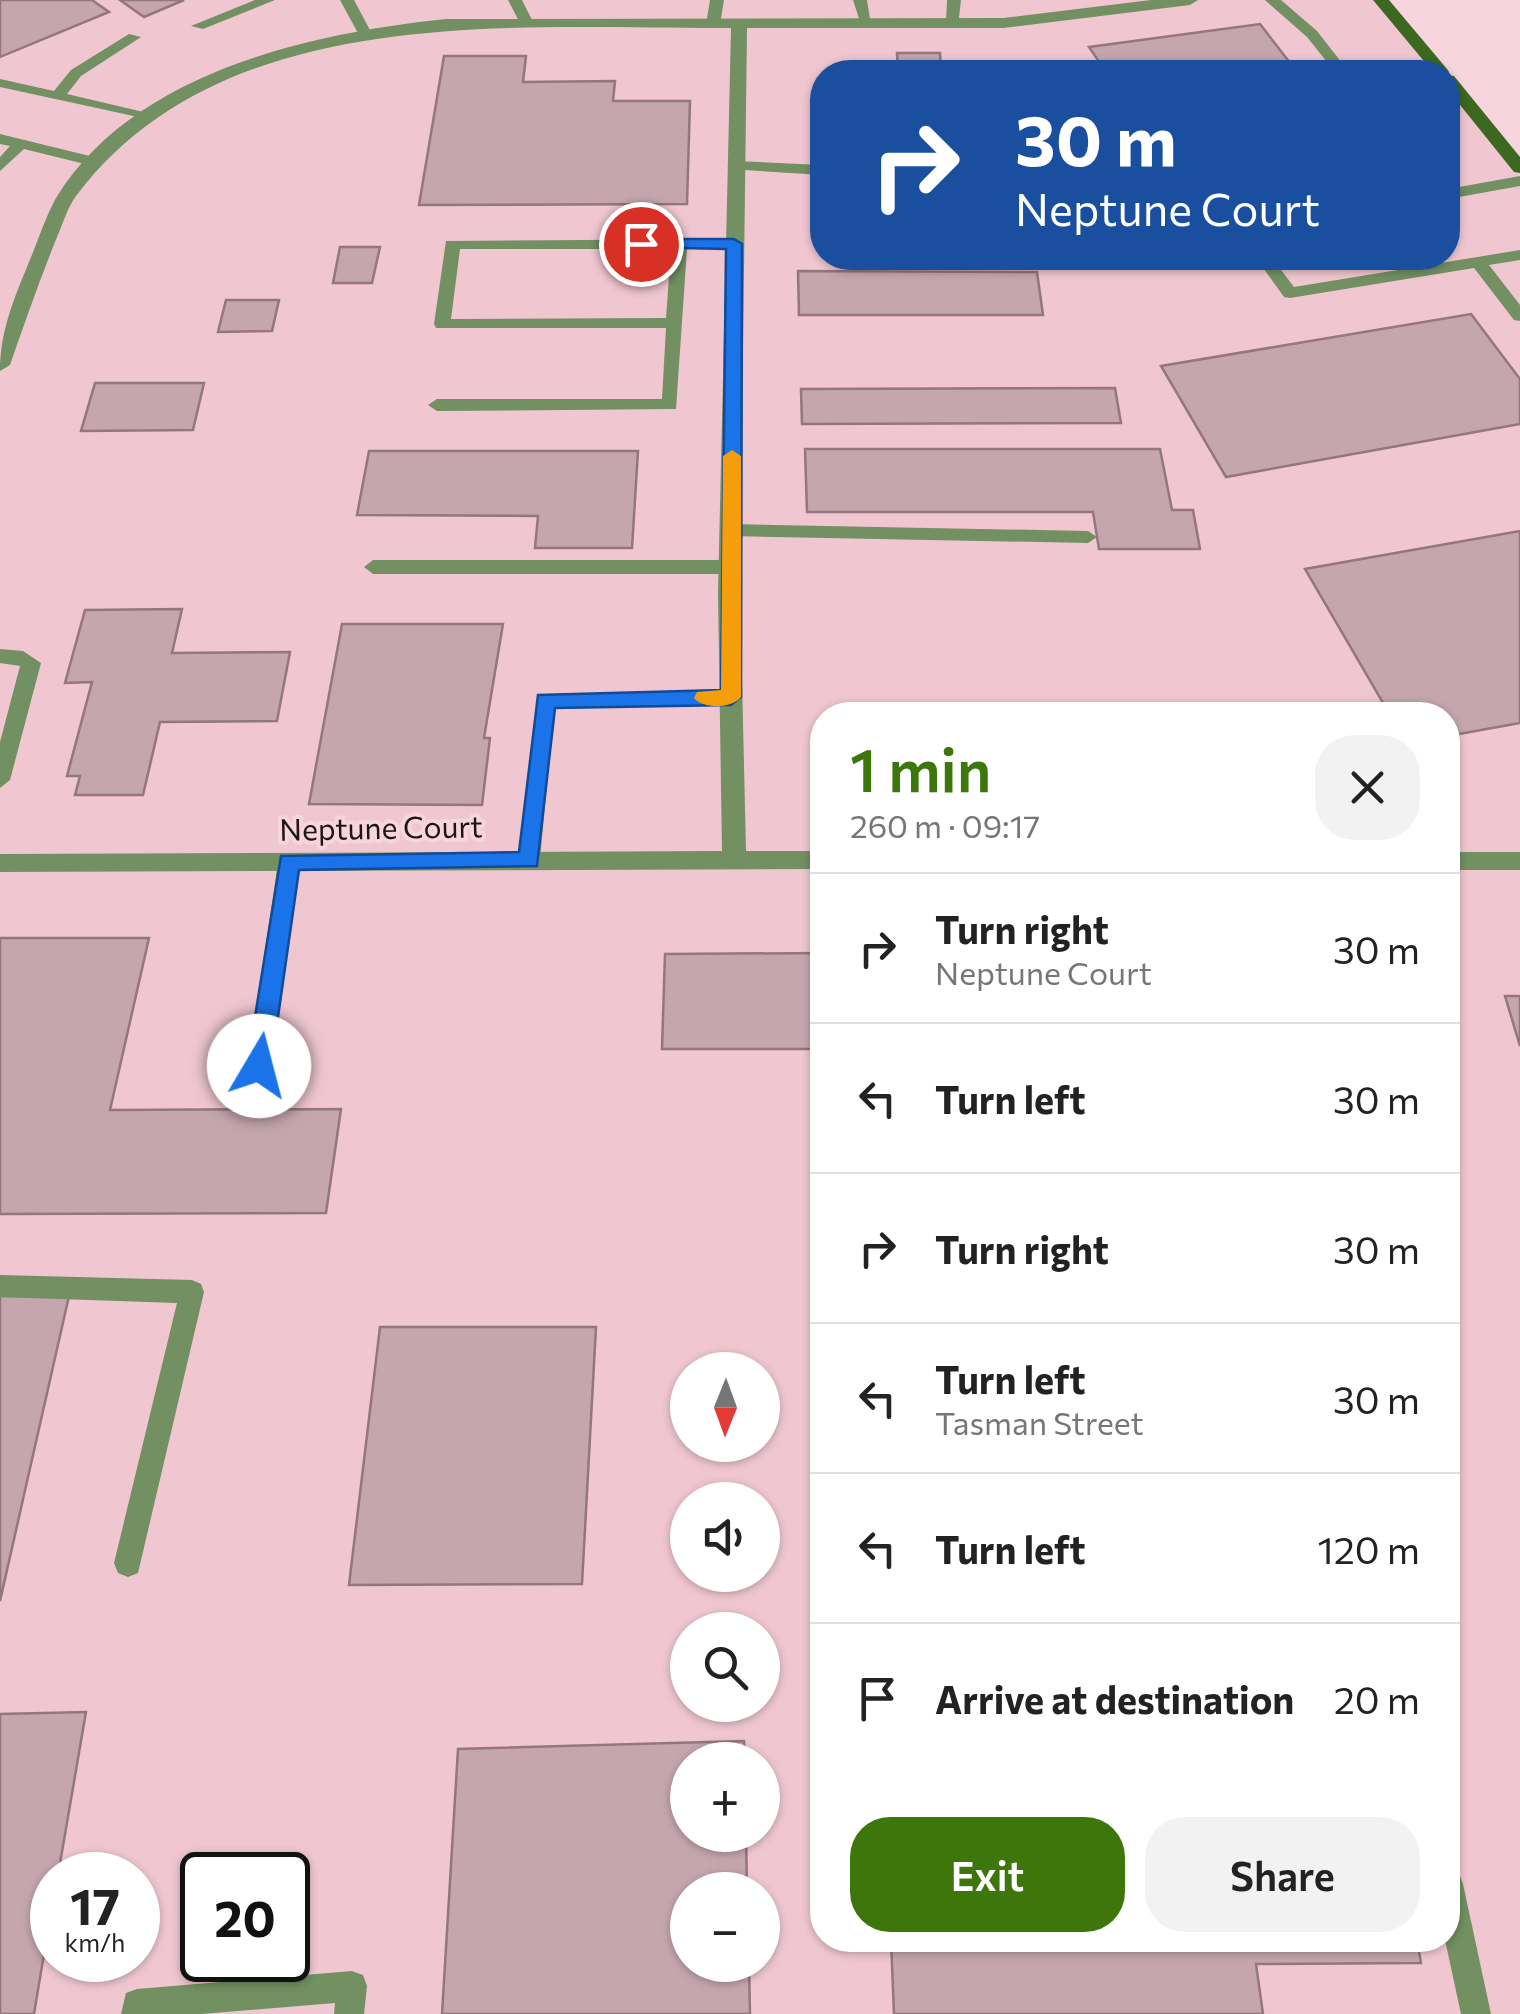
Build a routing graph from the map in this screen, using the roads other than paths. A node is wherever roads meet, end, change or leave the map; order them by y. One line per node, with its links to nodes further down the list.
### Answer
1 (268, 0): 16 (lane)
2 (348, 0): 17 (lane)
3 (515, 0): 13 (lane)
4 (716, 0): 14 (lane)
5 (860, 0): 11 (lane)
6 (954, 0): 12 (lane)
7 (1190, 0): 10 (street)
8 (1272, 0): 19 (lane)
9 (1381, 0): 20 (street)
10 (1101, 6): 12 (street)
11 (866, 22): 12 (street); 15 (street)
12 (953, 23)
13 (527, 24): 14 (street); 17 (street)
14 (714, 24): 15 (street)
15 (739, 24): 29 (street)
16 (198, 26)
17 (364, 32): 24 (street)
18 (134, 36): 23 (lane)
19 (1333, 60)
20 (1431, 60)
21 (0, 83): 23 (lane)
22 (1460, 95): 30 (street)
23 (58, 96): 24 (lane)
24 (148, 117): 27 (street)
25 (0, 139): 26 (lane)
26 (19, 145): 27 (lane); 28 (lane)
27 (98, 162): 43 (street)
28 (0, 166)
29 (735, 166): 31 (lane); 35 (street)
30 (1520, 168)
31 (810, 169)
32 (1520, 181): 33 (lane)
33 (1460, 192)
34 (679, 244): 35 (lane); 42 (lane); 42 (lane)
35 (734, 244): 45 (street)
36 (1520, 256): 37 (lane)
37 (1478, 262): 38 (lane); 41 (lane)
38 (1460, 265)
39 (1273, 270): 40 (lane)
40 (1429, 270)
41 (1520, 316)
42 (675, 323): 44 (lane)
43 (0, 364)
44 (437, 405)
45 (730, 530): 46 (lane); 48 (street)
46 (1088, 537)
47 (373, 567): 48 (lane)
48 (729, 567): 50 (street)
49 (0, 656): 51 (lane)
50 (731, 697): 52 (lane); 53 (street)
51 (0, 780)
52 (529, 860): 53 (street, Neptune Court); 57 (street, Neptune Court)
53 (734, 860): 54 (street, Neptune Court)
54 (810, 860)
55 (1460, 861): 56 (street)
56 (1520, 861)
57 (289, 862): 58 (street, Neptune Court); 59 (lane)
58 (0, 863)
59 (259, 1066)
60 (0, 1286): 61 (lane)
61 (128, 1563)
62 (1460, 1940): 65 (lane)
63 (136, 2014): 64 (lane)
64 (349, 2014)
65 (1476, 2014)

